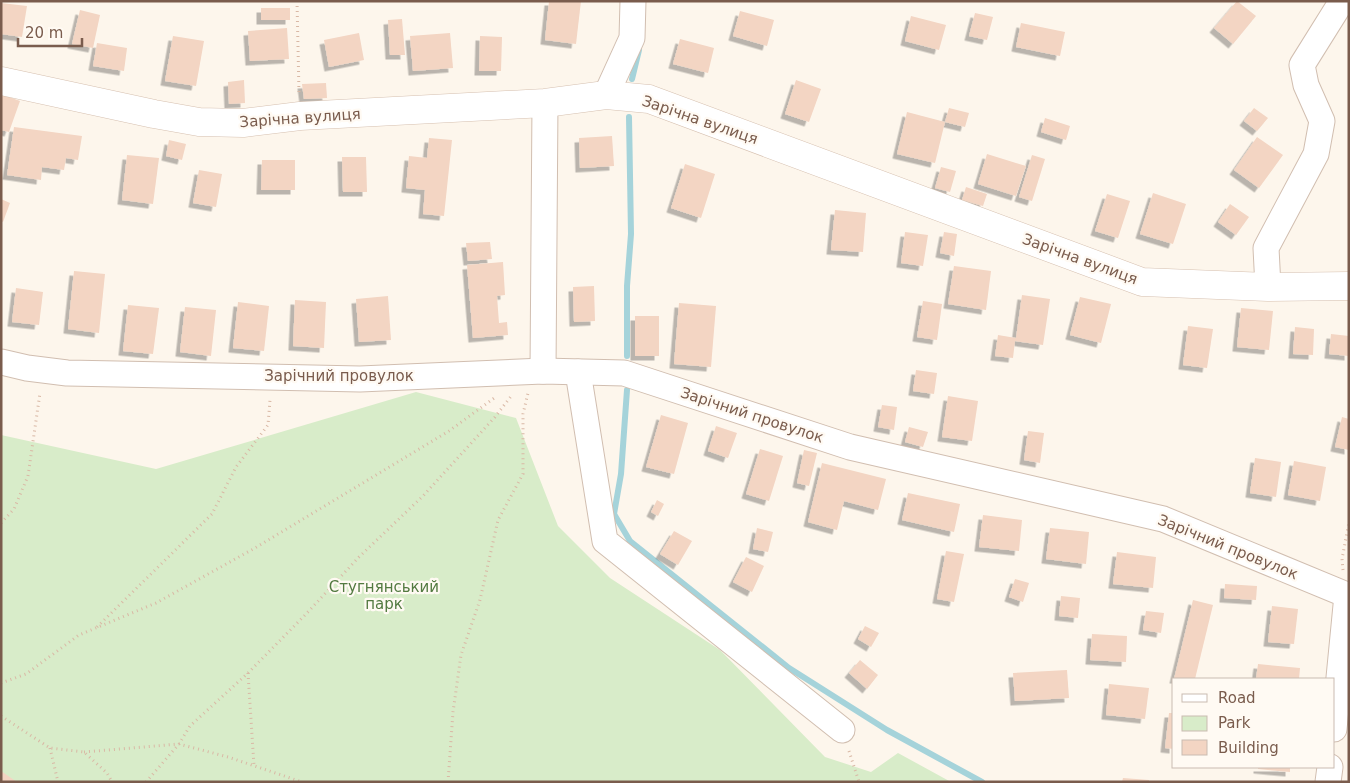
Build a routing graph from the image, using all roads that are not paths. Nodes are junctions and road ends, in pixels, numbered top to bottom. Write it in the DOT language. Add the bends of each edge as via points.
graph roads {
  1 [pos="634,1"];
  2 [pos="1342,1"];
  3 [pos="1,81"];
  4 [pos="606,95"];
  5 [pos="546,103"];
  6 [pos="1349,286"];
  7 [pos="1268,287"];
  8 [pos="1,362"];
  9 [pos="535,372"];
  10 [pos="578,372"];
  11 [pos="1335,719"];
  12 [pos="842,730"];
  13 [pos="1330,768"];
  14 [pos="1328,782"];
  1 -- 4 [label="street" via="632,38"];
  2 -- 7 [label="street" via="1302,65 1306,84 1322,121 1316,154 1266,248"];
  3 -- 5 [label="street, Зарічна вулиця" via="200,122 243,123 300,116"];
  4 -- 5 [label="street, Зарічна вулиця"];
  4 -- 7 [label="street, Зарічна вулиця" via="649,99 1142,282"];
  5 -- 9 [label="street"];
  6 -- 7 [label="street, Зарічна вулиця"];
  8 -- 9 [label="street, Зарічний провулок" via="67,373 360,379"];
  9 -- 10 [label="street, Зарічний провулок"];
  10 -- 11 [label="street, Зарічний провулок" via="624,373 850,447 1163,518 1347,595"];
  10 -- 12 [label="street" via="605,541"];
  13 -- 14 [label="street"];
}
